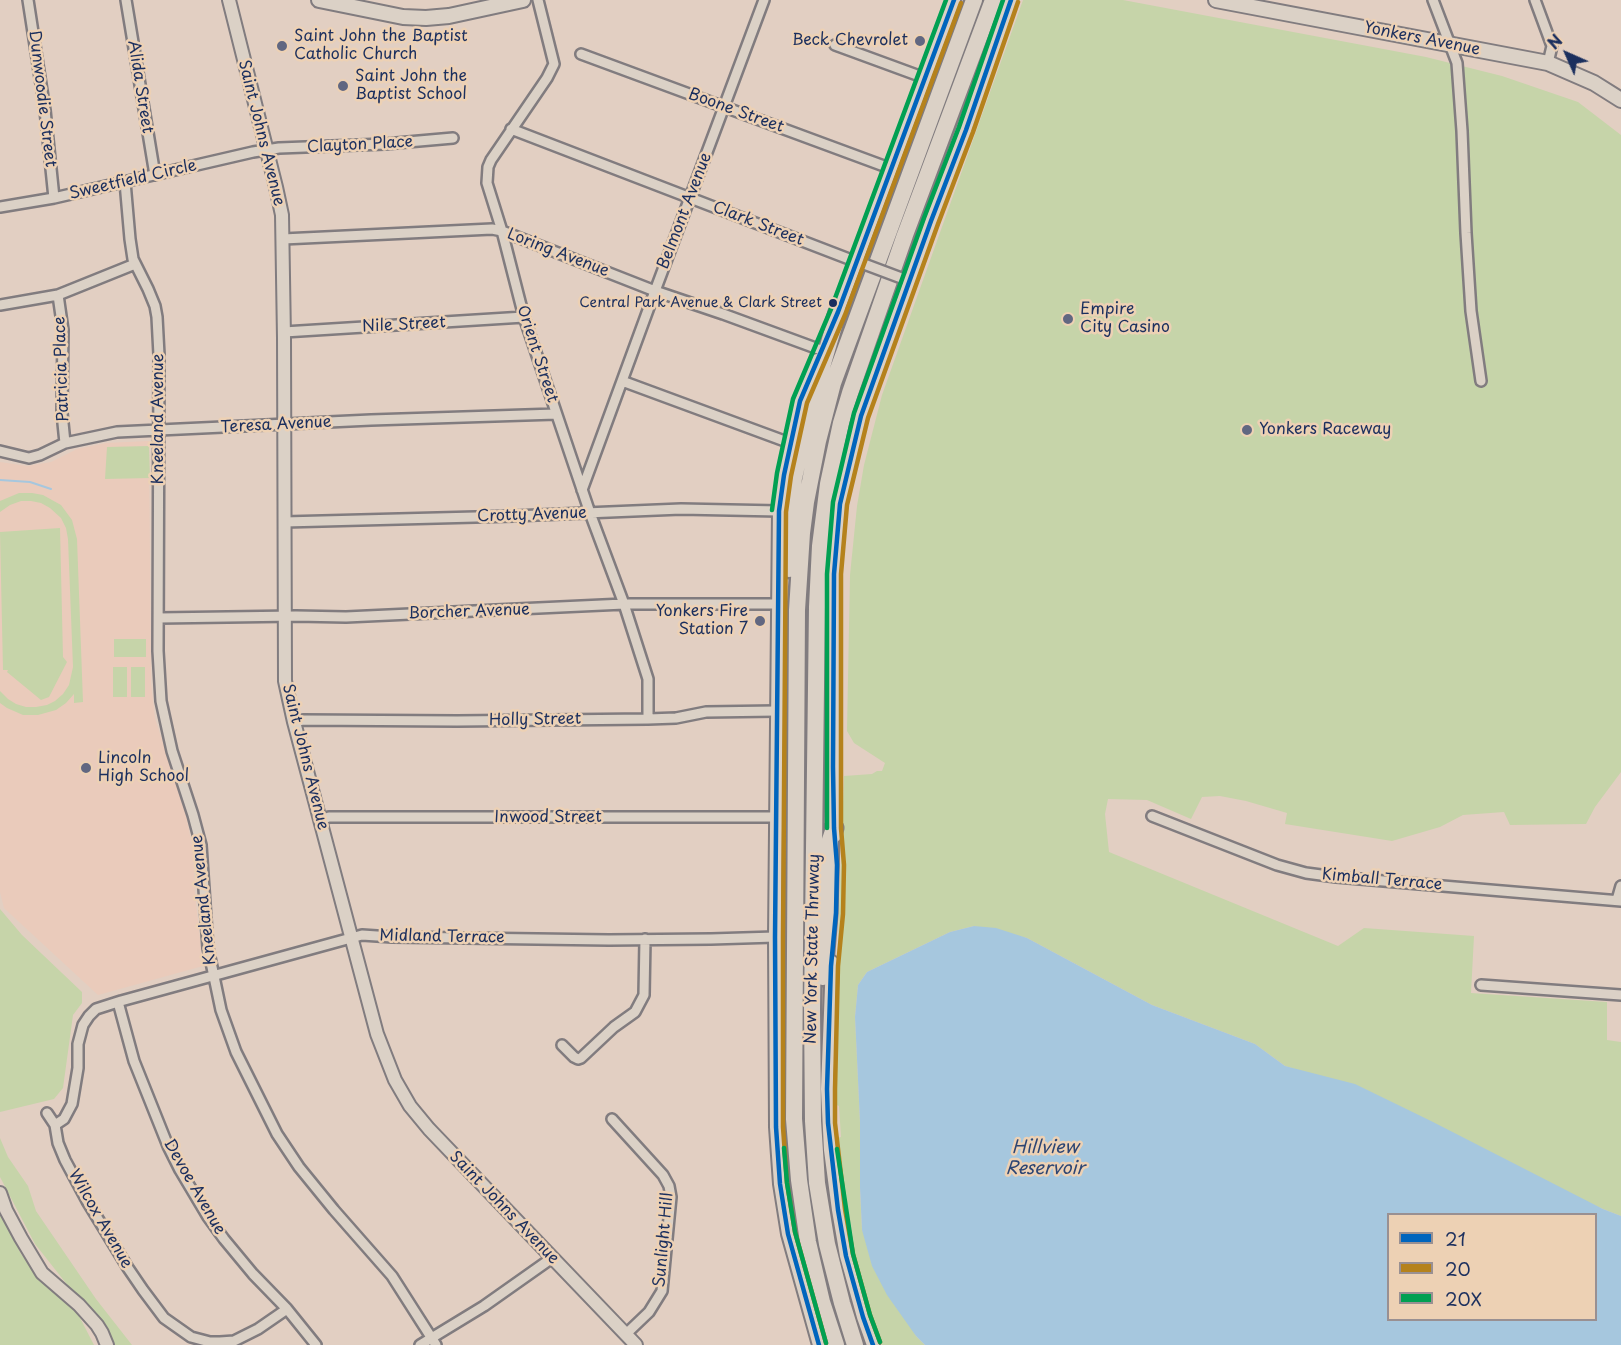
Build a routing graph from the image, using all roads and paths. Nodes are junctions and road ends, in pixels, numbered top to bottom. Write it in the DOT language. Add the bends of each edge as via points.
graph roads {
  1 [pos="28,0"];
  2 [pos="126,0"];
  3 [pos="229,0"];
  4 [pos="319,0"];
  5 [pos="523,0"];
  6 [pos="538,0"];
  7 [pos="764,0"];
  8 [pos="954,0"];
  9 [pos="974,0"];
  10 [pos="993,0"];
  11 [pos="1011,0"];
  12 [pos="1216,0"];
  13 [pos="1433,0"];
  14 [pos="1535,0"];
  15 [pos="1450,44"];
  16 [pos="835,45"];
  17 [pos="581,54"];
  18 [pos="1548,63"];
  19 [pos="925,78"];
  20 [pos="1621,100"];
  21 [pos="724,107"];
  22 [pos="512,129"];
  23 [pos="453,138"];
  24 [pos="266,150"];
  25 [pos="892,169"];
  26 [pos="155,175"];
  27 [pos="125,182"];
  28 [pos="54,198"];
  29 [pos="689,198"];
  30 [pos="0,207"];
  31 [pos="502,231"];
  32 [pos="283,239"];
  33 [pos="861,263"];
  34 [pos="135,264"];
  35 [pos="906,281"];
  36 [pos="655,291"];
  37 [pos="58,295"];
  38 [pos="0,305"];
  39 [pos="838,312"];
  40 [pos="524,317"];
  41 [pos="284,332"];
  42 [pos="821,350"];
  43 [pos="622,381"];
  44 [pos="1481,381"];
  45 [pos="556,414"];
  46 [pos="284,425"];
  47 [pos="159,430"];
  48 [pos="65,443"];
  49 [pos="790,443"];
  50 [pos="0,451"];
  51 [pos="582,490"];
  52 [pos="779,511"];
  53 [pos="590,513"];
  54 [pos="284,522"];
  55 [pos="624,604"];
  56 [pos="778,604"];
  57 [pos="797,610"];
  58 [pos="284,616"];
  59 [pos="159,618"];
  60 [pos="776,711"];
  61 [pos="648,719"];
  62 [pos="294,722"];
  63 [pos="1152,816"];
  64 [pos="776,817"];
  65 [pos="320,819"];
  66 [pos="834,828"];
  67 [pos="1621,886"];
  68 [pos="1619,900"];
  69 [pos="775,937"];
  70 [pos="352,939"];
  71 [pos="645,939"];
  72 [pos="213,976"];
  73 [pos="1481,985"];
  74 [pos="1621,995"];
  75 [pos="118,1002"];
  76 [pos="812,1009"];
  77 [pos="562,1045"];
  78 [pos="47,1113"];
  79 [pos="612,1119"];
  80 [pos="55,1125"];
  81 [pos="0,1193"];
  82 [pos="552,1258"];
  83 [pos="286,1309"];
  84 [pos="626,1334"];
  85 [pos="434,1341"];
  86 [pos="107,1345"];
  87 [pos="316,1345"];
  88 [pos="420,1345"];
  89 [pos="636,1345"];
  90 [pos="819,1345"];
  91 [pos="836,1345"];
  92 [pos="855,1345"];
  93 [pos="873,1345"];
  1 -- 28 [label="street, Dunwoodie Street"];
  2 -- 26 [label="street, Alida Street"];
  3 -- 24 [label="main road, Saint Johns Avenue"];
  4 -- 5 [label="main road" via="426,18"];
  6 -- 22 [label="street, Orient Street" via="554,64"];
  7 -- 21 [label="street, Belmont Avenue"];
  8 -- 19 [label="main road"];
  9 -- 57 [label="highway, New York State Thruway" via="833,383 806,502"];
  10 -- 76 [label="highway, New York State Thruway" via="867,342 841,423 828,484 817,607"];
  11 -- 35 [label="main road" via="966,130"];
  12 -- 15 [label="main road, Yonkers Avenue"];
  13 -- 15 [label="street"];
  14 -- 18 [label="street" via="1552,46"];
  15 -- 18 [label="main road, Yonkers Avenue"];
  15 -- 44 [label="street" via="1457,63 1470,300"];
  16 -- 19 [label="street"];
  17 -- 21 [label="street, Boone Street"];
  18 -- 20 [label="main road, Yonkers Avenue"];
  19 -- 25 [label="main road"];
  21 -- 25 [label="street, Boone Street"];
  21 -- 29 [label="street, Belmont Avenue"];
  22 -- 29 [label="street, Clark Street"];
  22 -- 31 [label="street, Orient Street" via="488,166 487,183"];
  23 -- 24 [label="street, Clayton Place"];
  24 -- 26 [label="street, Sweetfield Circle"];
  24 -- 32 [label="main road, Saint Johns Avenue" via="280,206"];
  25 -- 33 [label="main road"];
  26 -- 27 [label="street, Sweetfield Circle"];
  27 -- 28 [label="street, Sweetfield Circle"];
  27 -- 34 [label="street, Kneeland Avenue"];
  28 -- 30 [label="street, Sweetfield Circle"];
  29 -- 33 [label="street, Clark Street"];
  29 -- 36 [label="street, Belmont Avenue"];
  31 -- 32 [label="street, Loring Avenue"];
  31 -- 36 [label="street, Loring Avenue"];
  31 -- 40 [label="street, Orient Street"];
  32 -- 41 [label="main road, Saint Johns Avenue"];
  33 -- 35 [label="street, Clark Street, bridge"];
  33 -- 39 [label="main road"];
  34 -- 37 [label="street"];
  34 -- 47 [label="street, Kneeland Avenue" via="158,317"];
  35 -- 66 [label="main road" via="861,416 840,504 834,585"];
  36 -- 42 [label="street, Loring Avenue"];
  36 -- 43 [label="street, Belmont Avenue"];
  37 -- 38 [label="street"];
  37 -- 48 [label="street, Patricia Place" via="63,330"];
  39 -- 42 [label="main road"];
  39 -- 57 [label="highway" via="805,426 793,488 789,581"];
  40 -- 41 [label="street, Nile Street"];
  40 -- 45 [label="street, Orient Street"];
  41 -- 46 [label="main road, Saint Johns Avenue"];
  42 -- 49 [label="main road" via="800,401"];
  43 -- 49 [label="street"];
  43 -- 51 [label="street, Belmont Avenue"];
  45 -- 46 [label="street, Teresa Avenue"];
  45 -- 51 [label="street, Orient Street"];
  46 -- 47 [label="street, Teresa Avenue"];
  46 -- 54 [label="main road, Saint Johns Avenue"];
  47 -- 48 [label="street, Teresa Avenue" via="117,432"];
  47 -- 59 [label="street, Kneeland Avenue"];
  48 -- 50 [label="street, Teresa Avenue" via="29,458"];
  49 -- 52 [label="main road"];
  51 -- 53 [label="street, Orient Street"];
  52 -- 53 [label="street, Crotty Avenue" via="681,509"];
  52 -- 56 [label="main road"];
  53 -- 54 [label="street, Crotty Avenue"];
  53 -- 55 [label="street, Orient Street"];
  54 -- 58 [label="main road, Saint Johns Avenue"];
  55 -- 56 [label="street, Borcher Avenue"];
  55 -- 58 [label="street, Borcher Avenue" via="346,617"];
  55 -- 61 [label="street, Orient Street" via="648,679"];
  56 -- 60 [label="main road"];
  57 -- 91 [label="highway, New York State Thruway" via="795,1140 808,1242"];
  58 -- 59 [label="street, Borcher Avenue"];
  58 -- 62 [label="main road, Saint Johns Avenue" via="284,675"];
  59 -- 72 [label="street, Kneeland Avenue" via="160,701 201,845"];
  60 -- 61 [label="street, Holly Street" via="706,712"];
  60 -- 64 [label="main road"];
  61 -- 62 [label="street, Holly Street"];
  62 -- 65 [label="main road, Saint Johns Avenue"];
  63 -- 68 [label="street, Kimball Terrace" via="1306,873"];
  64 -- 65 [label="street, Inwood Street"];
  64 -- 69 [label="main road"];
  65 -- 70 [label="main road, Saint Johns Avenue"];
  66 -- 76 [label="highway" via="830,840 822,985"];
  66 -- 93 [label="main road" via="836,913 827,1089 830,1150 846,1256"];
  67 -- 68 [label="street"];
  69 -- 71 [label="street, Midland Terrace"];
  69 -- 90 [label="main road" via="780,1184 788,1234"];
  70 -- 71 [label="street, Midland Terrace" via="362,935"];
  70 -- 72 [label="street, Midland Terrace"];
  70 -- 82 [label="main road, Saint Johns Avenue" via="381,1047 411,1106 436,1138"];
  71 -- 77 [label="street" via="644,995 635,1012 581,1058 574,1057"];
  72 -- 75 [label="street, Midland Terrace"];
  72 -- 85 [label="street, Kneeland Avenue" via="236,1052 278,1134 299,1167 392,1276"];
  73 -- 74 [label="street"];
  75 -- 80 [label="street" via="96,1009 83,1025 72,1104 64,1119"];
  75 -- 83 [label="street, Devoe Avenue" via="134,1061 180,1170 224,1239"];
  76 -- 92 [label="highway, New York State Thruway" via="818,1183 827,1244"];
  78 -- 80 [label="street, Wilcox Avenue"];
  79 -- 84 [label="street, Sunlight Hill" via="663,1174 671,1197 662,1291 649,1312"];
  80 -- 83 [label="street, Wilcox Avenue" via="65,1160 87,1201 164,1318 191,1337 210,1342 234,1341"];
  81 -- 86 [label="main road" via="42,1273 79,1305"];
  82 -- 84 [label="main road, Saint Johns Avenue"];
  82 -- 85 [label="street"];
  83 -- 87 [label="street, Devoe Avenue"];
  84 -- 89 [label="main road, Saint Johns Avenue"];
  85 -- 88 [label="street"];
}
